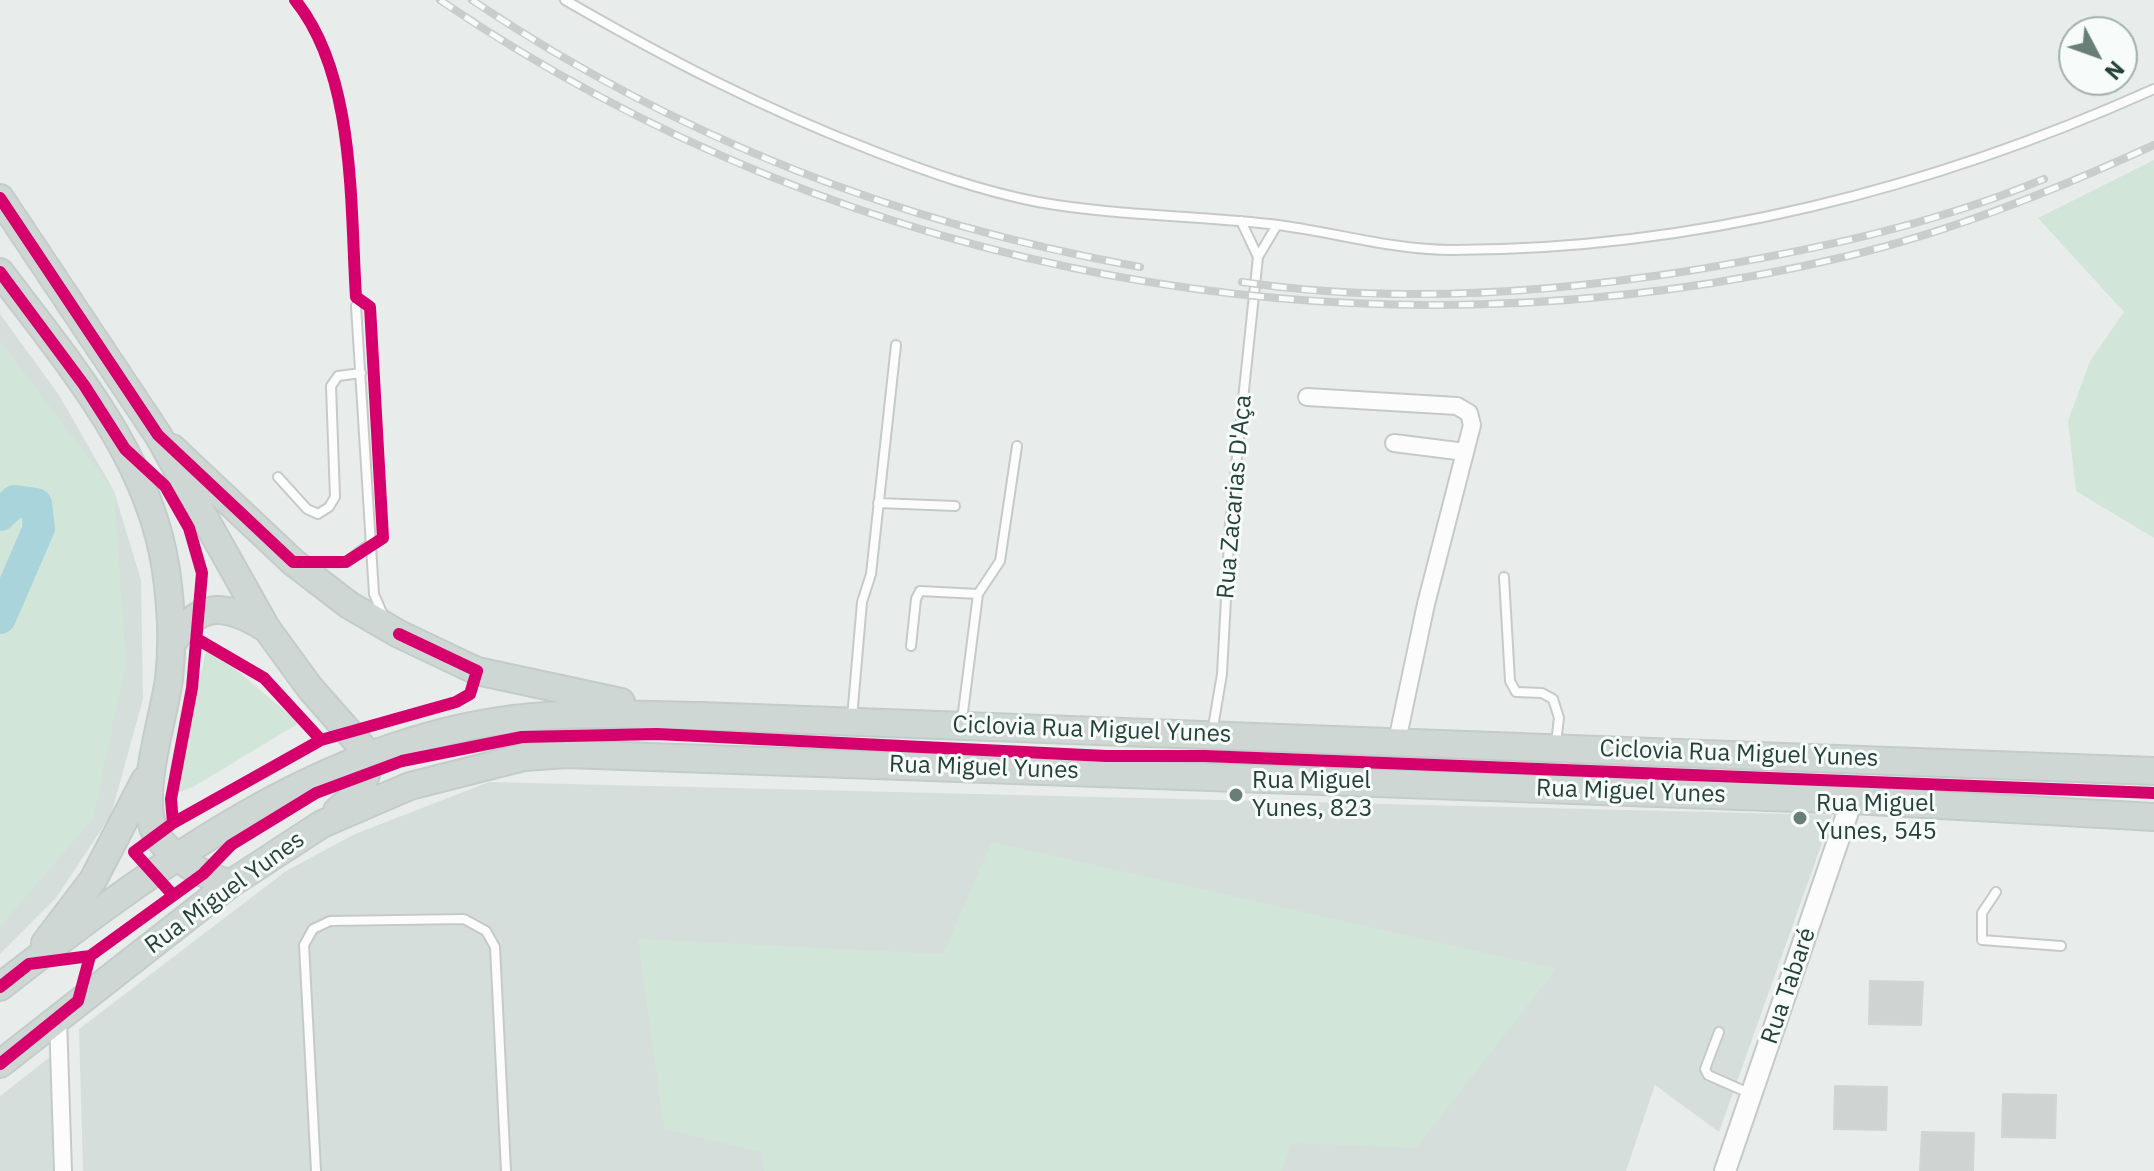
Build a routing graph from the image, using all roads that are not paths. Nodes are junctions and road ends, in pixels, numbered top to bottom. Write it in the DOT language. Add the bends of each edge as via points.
graph roads {
  1 [pos="565,0"];
  2 [pos="2154,89"];
  3 [pos="0,198"];
  4 [pos="1241,221"];
  5 [pos="1277,225"];
  6 [pos="1258,257"];
  7 [pos="0,272"];
  8 [pos="356,306"];
  9 [pos="896,345"];
  10 [pos="361,373"];
  11 [pos="1307,397"];
  12 [pos="158,435"];
  13 [pos="1394,443"];
  14 [pos="1017,446"];
  15 [pos="1465,452"];
  16 [pos="278,477"];
  17 [pos="878,503"];
  18 [pos="955,506"];
  19 [pos="370,544"];
  20 [pos="293,562"];
  21 [pos="1504,577"];
  22 [pos="978,594"];
  23 [pos="267,629"];
  24 [pos="399,634"];
  25 [pos="171,645"];
  26 [pos="911,646"];
  27 [pos="701,716"];
  28 [pos="852,723"];
  29 [pos="961,727"];
  30 [pos="1211,737"];
  31 [pos="1362,740"];
  32 [pos="1397,741"];
  33 [pos="1555,748"];
  34 [pos="369,755"];
  35 [pos="155,758"];
  36 [pos="2154,771"];
  37 [pos="1151,774"];
  38 [pos="1285,780"];
  39 [pos="1852,800"];
  40 [pos="2154,817"];
  41 [pos="322,824"];
  42 [pos="179,858"];
  43 [pos="230,884"];
  44 [pos="1996,892"];
  45 [pos="2061,946"];
  46 [pos="29,964"];
  47 [pos="0,987"];
  48 [pos="58,1019"];
  49 [pos="1719,1032"];
  50 [pos="0,1064"];
  51 [pos="1751,1095"];
  52 [pos="63,1171"];
  53 [pos="316,1171"];
  54 [pos="506,1171"];
  55 [pos="1725,1171"];
  1 -- 4 [label="lane" via="680,67 795,121 927,172 1033,201 1120,215"];
  2 -- 5 [label="lane" via="2035,139 1902,184 1663,235 1450,250"];
  3 -- 12 [label="main road"];
  4 -- 5 [label="lane"];
  4 -- 6 [label="lane"];
  5 -- 6 [label="lane"];
  6 -- 30 [label="lane, Rua Zacarias D'Aça" via="1230,523 1222,674"];
  7 -- 25 [label="main road" via="125,449 150,505 166,570"];
  8 -- 10 [label="lane"];
  9 -- 17 [label="lane"];
  10 -- 16 [label="lane" via="338,376 331,386 335,497 329,507 318,514 307,509"];
  10 -- 19 [label="lane"];
  11 -- 15 [label="street" via="1457,406 1469,413 1472,425"];
  12 -- 20 [label="main road"];
  12 -- 23 [label="main road"];
  13 -- 15 [label="street"];
  14 -- 22 [label="lane" via="1000,561"];
  15 -- 32 [label="street"];
  17 -- 18 [label="lane"];
  17 -- 28 [label="lane" via="871,574 862,602"];
  19 -- 20 [label="lane" via="346,562"];
  19 -- 24 [label="lane" via="377,604"];
  20 -- 24 [label="main road" via="349,605"];
  21 -- 33 [label="lane" via="1510,681 1516,692 1553,699 1559,718"];
  22 -- 26 [label="lane" via="920,591"];
  22 -- 29 [label="lane"];
  23 -- 25 [label="main road" via="241,613 209,611 191,618"];
  23 -- 34 [label="main road"];
  24 -- 27 [label="main road" via="494,676"];
  25 -- 35 [label="main road"];
  27 -- 28 [label="main road, Rua Miguel Yunes"];
  27 -- 34 [label="main road, Rua Miguel Yunes" via="567,714 511,719"];
  28 -- 29 [label="main road, Rua Miguel Yunes"];
  29 -- 30 [label="main road, Rua Miguel Yunes"];
  30 -- 31 [label="main road, Rua Miguel Yunes"];
  30 -- 37 [label="main road" via="1210,748 1195,763"];
  31 -- 32 [label="main road, Rua Miguel Yunes"];
  31 -- 38 [label="main road" via="1349,751 1299,760"];
  32 -- 33 [label="main road, Rua Miguel Yunes"];
  33 -- 36 [label="main road, Rua Miguel Yunes"];
  34 -- 41 [label="main road" via="363,785"];
  34 -- 42 [label="main road, Rua Miguel Yunes" via="263,803"];
  35 -- 42 [label="main road" via="149,804 156,833"];
  35 -- 46 [label="main road" via="93,880"];
  37 -- 38 [label="main road, Rua Miguel Yunes"];
  37 -- 41 [label="main road, Rua Miguel Yunes" via="567,754 524,757 410,786"];
  38 -- 39 [label="main road, Rua Miguel Yunes"];
  39 -- 40 [label="main road, Rua Miguel Yunes"];
  39 -- 51 [label="street, Rua Tabaré"];
  41 -- 43 [label="main road, Rua Miguel Yunes"];
  42 -- 43 [label="main road"];
  42 -- 46 [label="main road, Rua Miguel Yunes"];
  43 -- 48 [label="main road, Rua Miguel Yunes"];
  44 -- 45 [label="lane" via="1982,913 1982,940"];
  46 -- 47 [label="main road, Rua Miguel Yunes"];
  48 -- 50 [label="main road, Rua Miguel Yunes"];
  48 -- 52 [label="street"];
  49 -- 51 [label="lane" via="1705,1069"];
  51 -- 55 [label="street, Rua Tabaré"];
  53 -- 54 [label="lane" via="304,945 313,929 330,921 464,919 486,931 495,947"];
}
